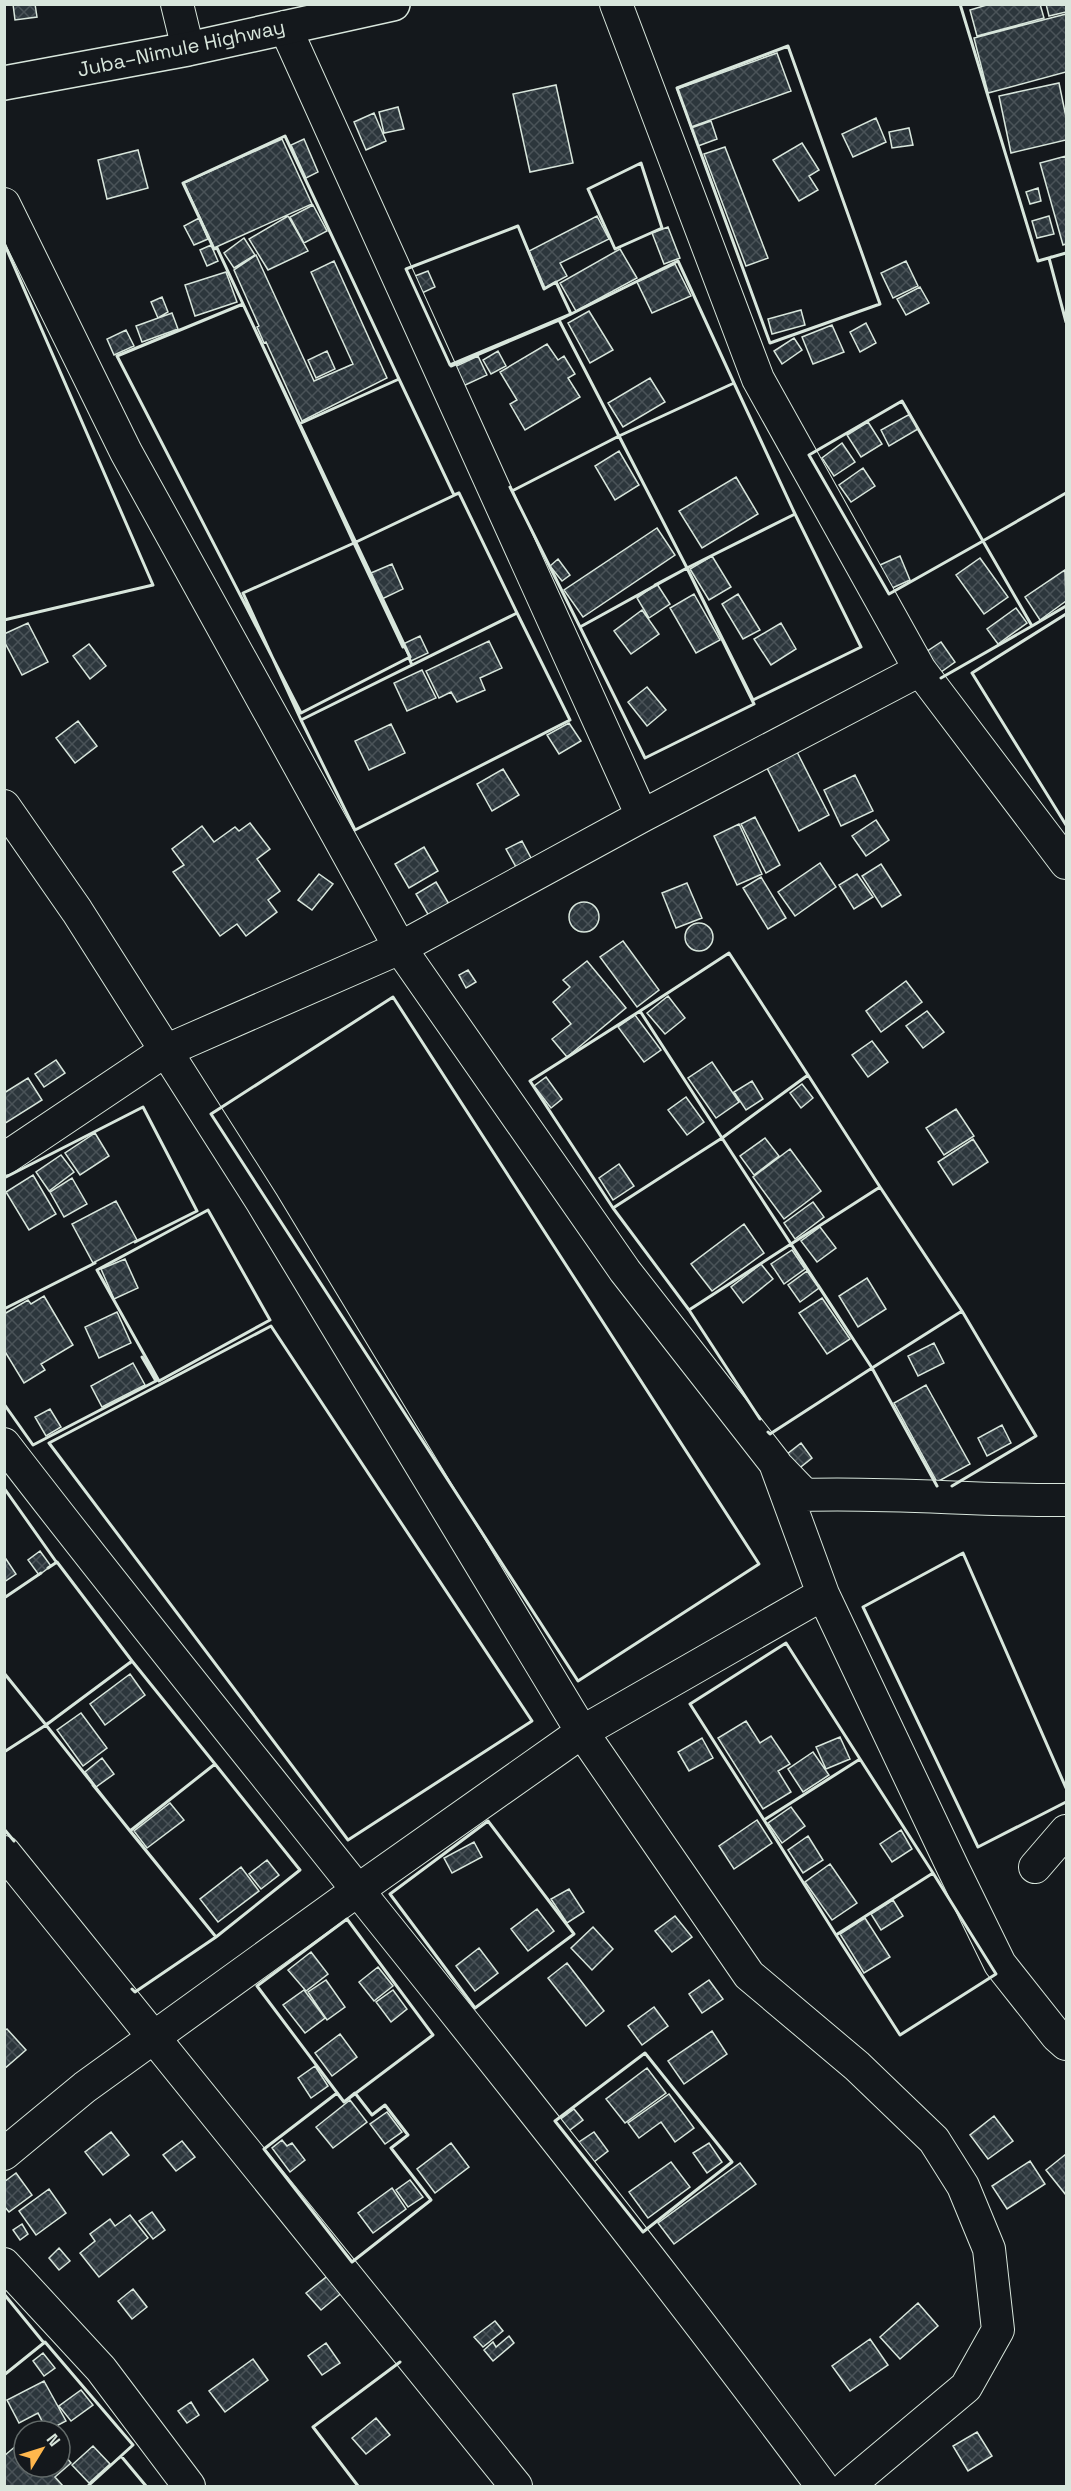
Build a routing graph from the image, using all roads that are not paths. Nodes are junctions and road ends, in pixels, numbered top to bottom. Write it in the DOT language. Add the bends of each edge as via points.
graph roads {
  1 [pos="177,4"];
  2 [pos="393,4"];
  3 [pos="616,4"];
  4 [pos="285,27"];
  5 [pos="188,49"];
  6 [pos="4,83"];
  7 [pos="4,204"];
  8 [pos="920,670"];
  9 [pos="4,806"];
  10 [pos="642,816"];
  11 [pos="1066,863"];
  12 [pos="399,948"];
  13 [pos="165,1051"];
  14 [pos="4,1159"];
  15 [pos="4,1444"];
  16 [pos="774,1463"];
  17 [pos="1066,1500"];
  18 [pos="823,1594"];
  19 [pos="582,1732"];
  20 [pos="1066,1831"];
  21 [pos="4,1852"];
  22 [pos="1035,1867"];
  23 [pos="358,1890"];
  24 [pos="155,2038"];
  25 [pos="1066,2044"];
  26 [pos="4,2154"];
  27 [pos="4,2264"];
  28 [pos="824,2485"];
  29 [pos="189,2487"];
  30 [pos="516,2487"];
  1 -- 5 [label="street"];
  2 -- 4 [label="main road, Juba–Nimule Highway"];
  3 -- 8 [label="street" via="758,379"];
  4 -- 5 [label="main road, Juba–Nimule Highway"];
  4 -- 10 [label="street"];
  5 -- 6 [label="main road, Juba–Nimule Highway"];
  7 -- 12 [label="street" via="126,452"];
  8 -- 10 [label="street"];
  8 -- 11 [label="street"];
  9 -- 13 [label="street" via="77,911"];
  10 -- 12 [label="street"];
  12 -- 13 [label="street"];
  12 -- 16 [label="street" via="626,1271"];
  13 -- 14 [label="street"];
  13 -- 19 [label="street" via="262,1202"];
  15 -- 23 [label="street"];
  16 -- 17 [label="street" via="805,1495 861,1493 996,1501"];
  16 -- 18 [label="street"];
  18 -- 19 [label="street"];
  18 -- 25 [label="street" via="1000,1964"];
  19 -- 23 [label="street"];
  19 -- 28 [label="street" via="749,1974 857,2066 934,2140 963,2186 989,2248 998,2330 966,2387"];
  20 -- 22 [label="street"];
  21 -- 24 [label="street"];
  23 -- 24 [label="street"];
  23 -- 28 [label="street" via="703,2325"];
  24 -- 26 [label="street" via="85,2087"];
  24 -- 30 [label="street"];
  27 -- 29 [label="street" via="101,2369"];
}
